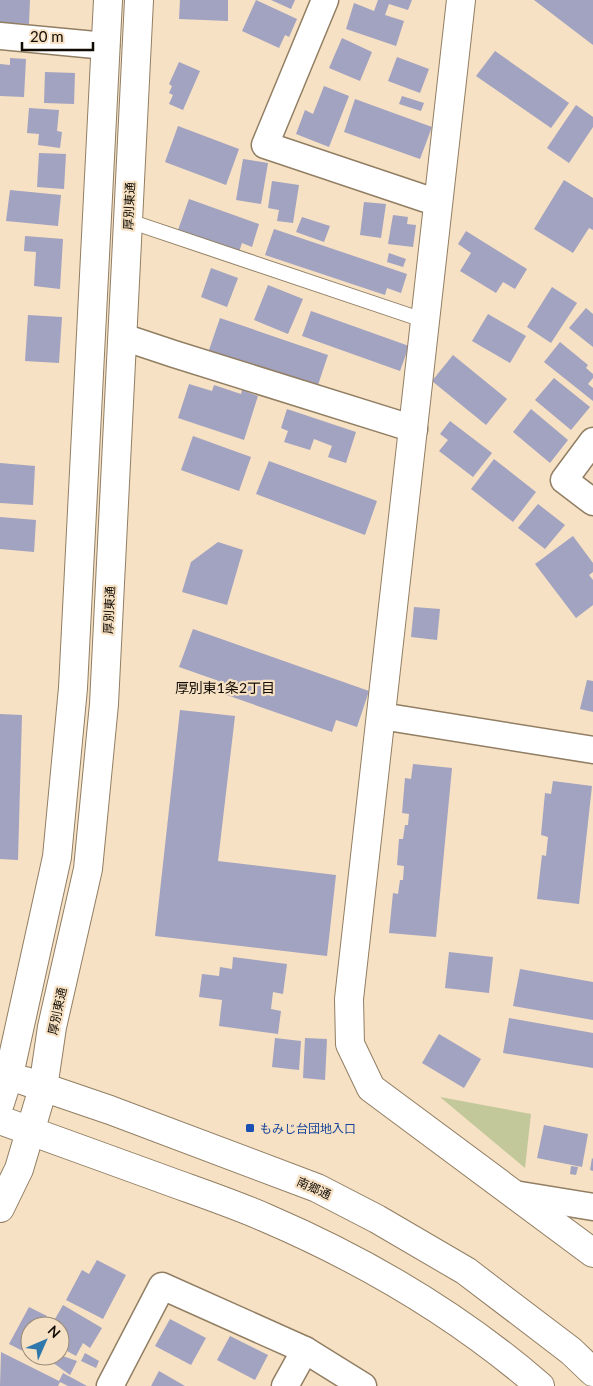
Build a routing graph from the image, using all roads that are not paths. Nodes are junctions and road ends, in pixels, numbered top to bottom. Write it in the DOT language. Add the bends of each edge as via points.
graph roads {
  1 [pos="108,0"];
  2 [pos="139,0"];
  3 [pos="325,0"];
  4 [pos="461,0"];
  5 [pos="0,36"];
  6 [pos="106,46"];
  7 [pos="438,203"];
  8 [pos="128,221"];
  9 [pos="426,321"];
  10 [pos="123,336"];
  11 [pos="414,429"];
  12 [pos="593,441"];
  13 [pos="593,502"];
  14 [pos="381,716"];
  15 [pos="593,750"];
  16 [pos="4,1074"];
  17 [pos="43,1088"];
  18 [pos="0,1103"];
  19 [pos="0,1120"];
  20 [pos="31,1131"];
  21 [pos="514,1194"];
  22 [pos="593,1207"];
  23 [pos="0,1208"];
  24 [pos="593,1253"];
  25 [pos="305,1350"];
  26 [pos="593,1372"];
  27 [pos="110,1386"];
  28 [pos="285,1386"];
  29 [pos="363,1386"];
  30 [pos="540,1386"];
  1 -- 6 [label="street"];
  2 -- 8 [label="street, 厚別東通"];
  3 -- 7 [label="street" via="265,145"];
  4 -- 7 [label="street"];
  5 -- 6 [label="street"];
  6 -- 16 [label="street" via="73,688 56,857"];
  7 -- 9 [label="street"];
  8 -- 9 [label="lane"];
  8 -- 10 [label="street, 厚別東通"];
  9 -- 11 [label="street"];
  10 -- 11 [label="street"];
  10 -- 17 [label="street, 厚別東通" via="104,704 88,869 52,1027"];
  11 -- 14 [label="street"];
  12 -- 13 [label="street" via="564,480"];
  14 -- 15 [label="street"];
  14 -- 21 [label="street" via="349,999 350,1044 370,1088"];
  16 -- 17 [label="street, 南郷通"];
  16 -- 18 [label="street"];
  17 -- 20 [label="street, 厚別東通"];
  17 -- 26 [label="street, 南郷通" via="317,1188 466,1270"];
  19 -- 20 [label="street"];
  20 -- 23 [label="street, 厚別東通" via="19,1169"];
  20 -- 30 [label="street" via="265,1217 315,1240 448,1316"];
  21 -- 22 [label="street"];
  21 -- 24 [label="street"];
  25 -- 27 [label="street" via="162,1286"];
  25 -- 28 [label="street"];
  25 -- 29 [label="street"];
}
